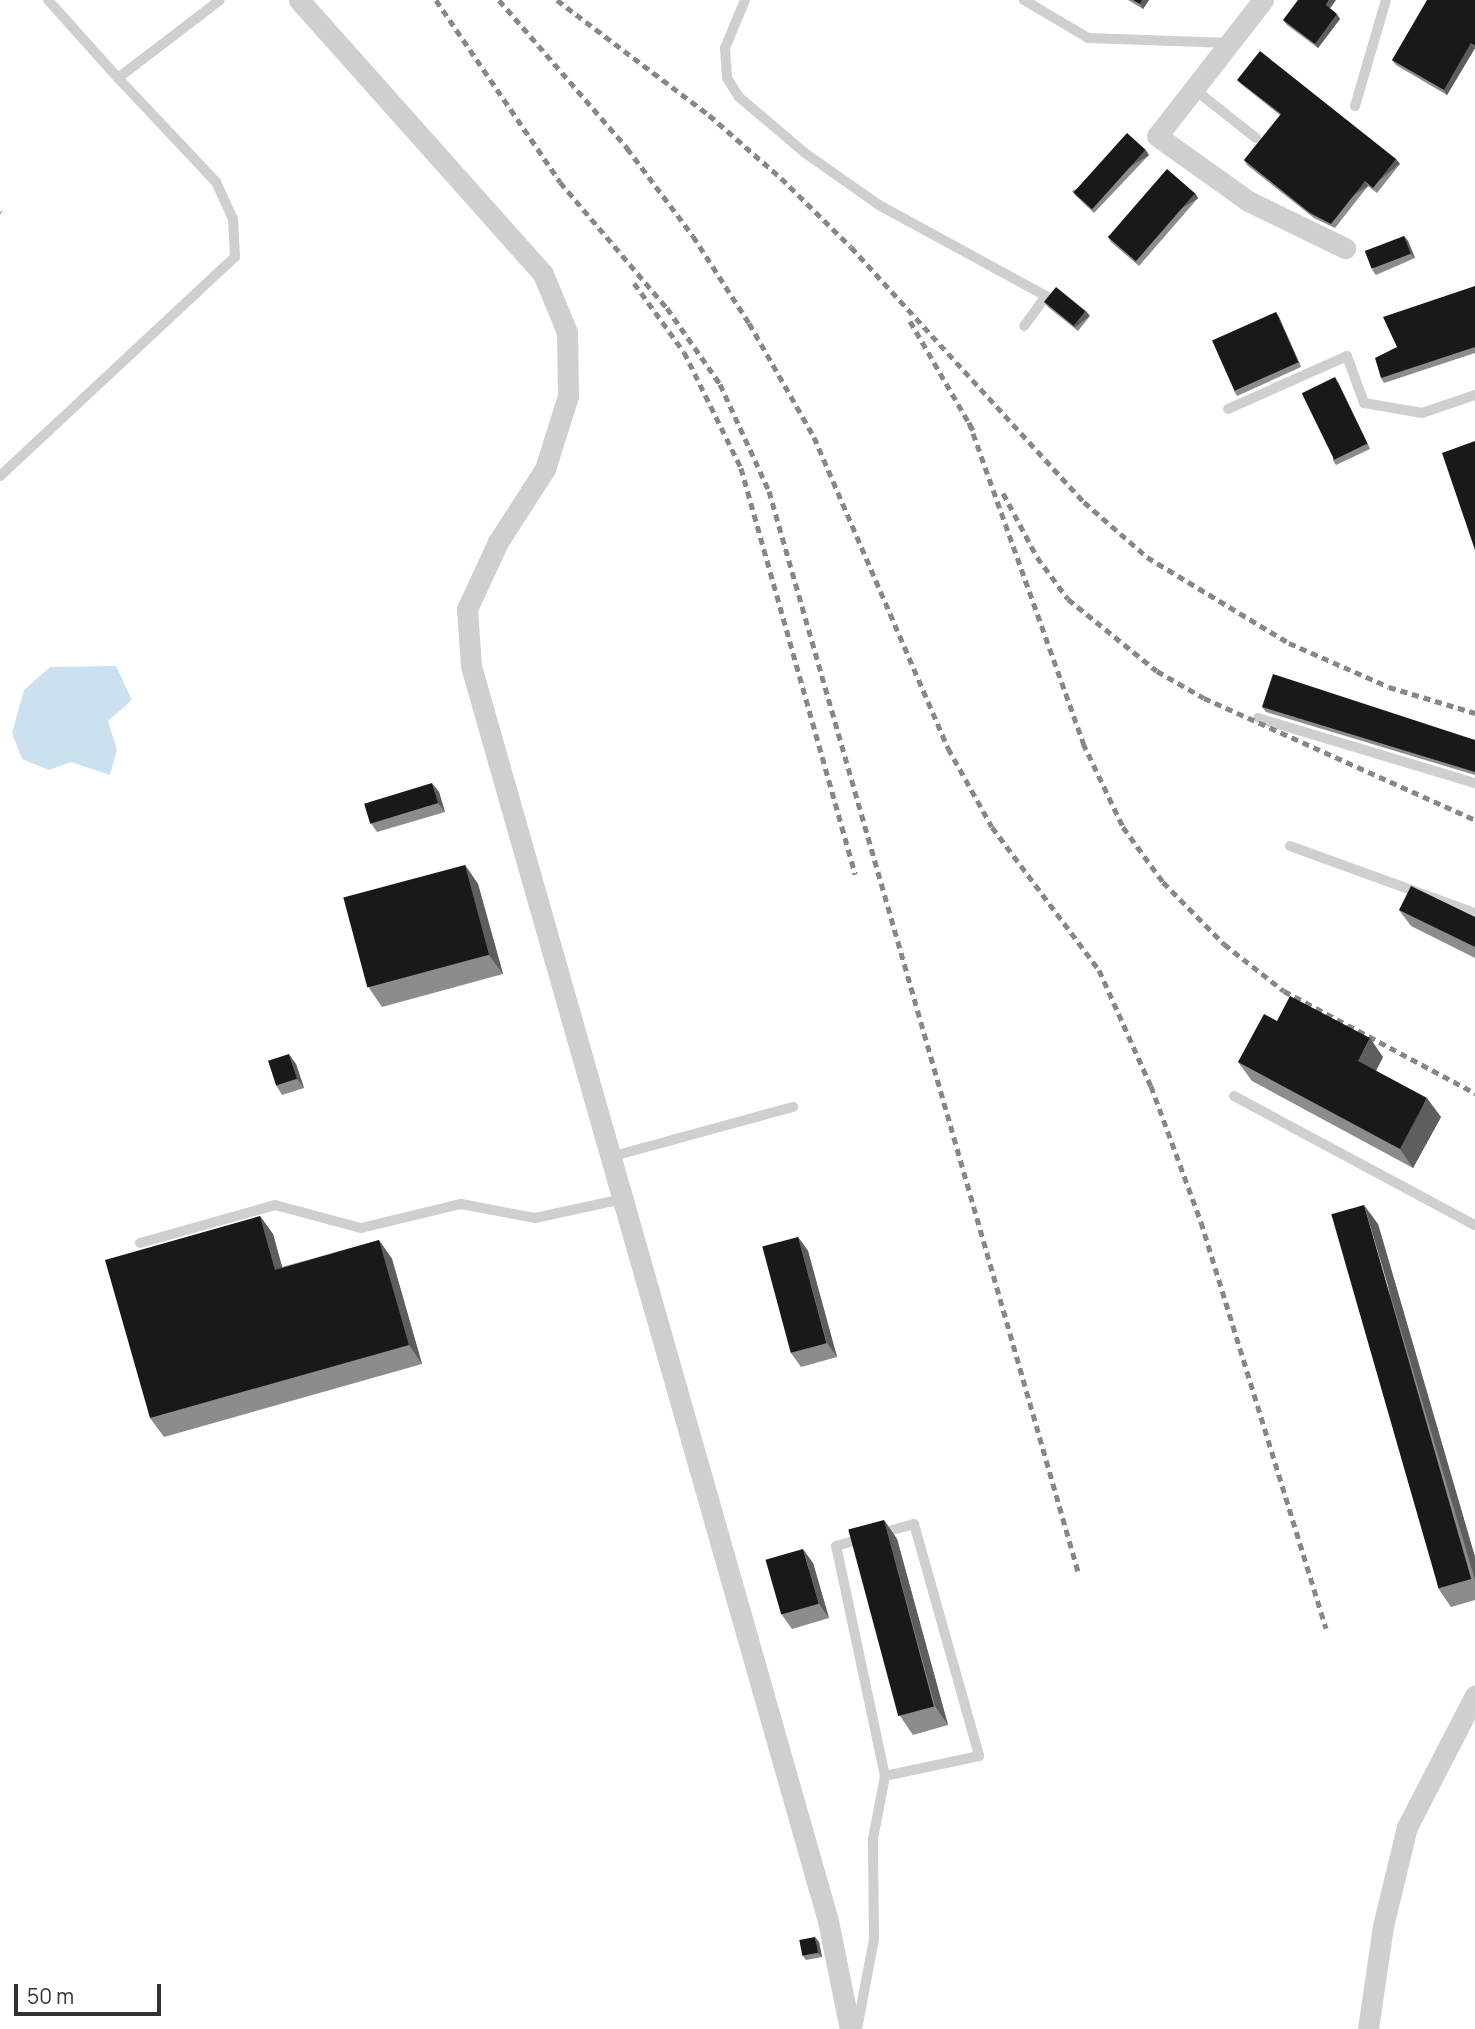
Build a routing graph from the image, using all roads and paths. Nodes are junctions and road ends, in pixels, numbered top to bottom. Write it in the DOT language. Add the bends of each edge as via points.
graph roads {
  1 [pos="48,0"];
  2 [pos="220,0"];
  3 [pos="299,0"];
  4 [pos="745,0"];
  5 [pos="1024,0"];
  6 [pos="1263,0"];
  7 [pos="1386,0"];
  8 [pos="1230,43"];
  9 [pos="118,78"];
  10 [pos="1194,89"];
  11 [pos="1355,106"];
  12 [pos="1256,138"];
  13 [pos="1345,248"];
  14 [pos="1024,326"];
  15 [pos="1475,395"];
  16 [pos="1228,409"];
  17 [pos="0,476"];
  18 [pos="1258,718"];
  19 [pos="1475,783"];
  20 [pos="1290,846"];
  21 [pos="1475,913"];
  22 [pos="1234,1096"];
  23 [pos="793,1107"];
  24 [pos="610,1157"];
  25 [pos="622,1199"];
  26 [pos="1475,1225"];
  27 [pos="140,1243"];
  28 [pos="1474,1700"];
  29 [pos="885,1776"];
  30 [pos="850,2029"];
  31 [pos="857,2029"];
  32 [pos="1368,2029"];
  1 -- 9 [label="lane"];
  2 -- 9 [label="lane"];
  3 -- 24 [label="street" via="543,274 567,332 568,396 545,469 498,542 467,609 471,666"];
  4 -- 14 [label="lane" via="725,47 727,78 739,97 805,153 879,205 1046,296"];
  5 -- 8 [label="lane" via="1088,37"];
  6 -- 8 [label="street"];
  7 -- 11 [label="lane"];
  8 -- 10 [label="street"];
  9 -- 17 [label="lane" via="216,183 233,219 234,257"];
  10 -- 12 [label="lane"];
  10 -- 13 [label="street" via="1157,136 1248,201"];
  15 -- 16 [label="lane" via="1422,413 1364,403 1347,356"];
  18 -- 19 [label="lane"];
  20 -- 21 [label="lane"];
  22 -- 26 [label="lane"];
  23 -- 24 [label="lane"];
  24 -- 25 [label="street"];
  25 -- 27 [label="lane" via="535,1218 461,1204 361,1228 275,1205"];
  25 -- 30 [label="street" via="828,1921"];
  28 -- 32 [label="street" via="1407,1827 1383,1926"];
  29 -- 29 [label="lane" via="836,1546 914,1524 979,1756"];
  29 -- 31 [label="lane" via="873,1839 874,1939"];
}
